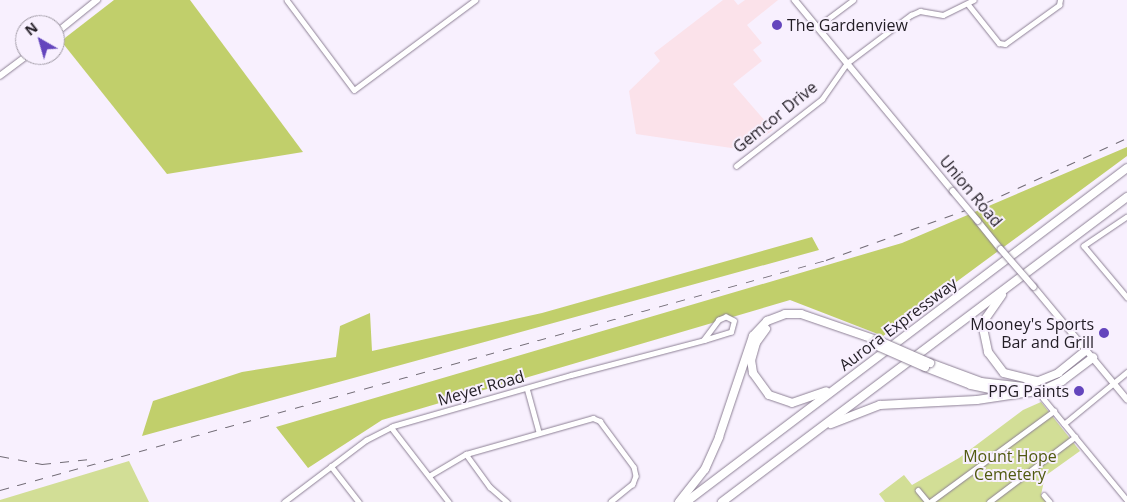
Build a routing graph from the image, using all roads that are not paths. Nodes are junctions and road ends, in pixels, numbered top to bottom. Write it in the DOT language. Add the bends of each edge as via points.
graph roads {
  1 [pos="97,0"];
  2 [pos="287,0"];
  3 [pos="475,0"];
  4 [pos="795,0"];
  5 [pos="853,0"];
  6 [pos="974,0"];
  7 [pos="1060,0"];
  8 [pos="968,4"];
  9 [pos="65,26"];
  10 [pos="817,27"];
  11 [pos="847,63"];
  12 [pos="15,65"];
  13 [pos="0,76"];
  14 [pos="736,166"];
  15 [pos="1127,168"];
  16 [pos="1127,197"];
  17 [pos="1127,217"];
  18 [pos="1008,287"];
  19 [pos="1127,297"];
  20 [pos="704,340"];
  21 [pos="875,342"];
  22 [pos="1086,350"];
  23 [pos="1093,358"];
  24 [pos="927,365"];
  25 [pos="1127,372"];
  26 [pos="1041,381"];
  27 [pos="1114,383"];
  28 [pos="837,386"];
  29 [pos="527,388"];
  30 [pos="1020,395"];
  31 [pos="1044,398"];
  32 [pos="1127,398"];
  33 [pos="1054,411"];
  34 [pos="1064,424"];
  35 [pos="391,427"];
  36 [pos="539,432"];
  37 [pos="813,433"];
  38 [pos="1075,437"];
  39 [pos="466,454"];
  40 [pos="331,466"];
  41 [pos="429,476"];
  42 [pos="918,490"];
  43 [pos="1044,495"];
  44 [pos="1127,500"];
  45 [pos="284,502"];
  46 [pos="358,502"];
  47 [pos="448,502"];
  48 [pos="507,502"];
  49 [pos="611,502"];
  50 [pos="679,502"];
  51 [pos="686,502"];
  52 [pos="722,502"];
  53 [pos="929,502"];
  54 [pos="988,502"];
  55 [pos="1050,502"];
  1 -- 9 [label="main road"];
  2 -- 3 [label="street" via="354,90"];
  4 -- 10 [label="main road, Union Road"];
  5 -- 10 [label="street"];
  6 -- 8 [label="street, Gemcor Drive"];
  7 -- 8 [label="street" via="1059,5 1005,44 1000,43"];
  8 -- 11 [label="street, Gemcor Drive" via="943,15 920,11 911,15"];
  10 -- 11 [label="main road, Union Road"];
  11 -- 14 [label="street, Gemcor Drive" via="822,99"];
  11 -- 22 [label="main road, Union Road, bridge"];
  12 -- 13 [label="main road"];
  15 -- 28 [label="highway, Aurora Expressway"];
  16 -- 18 [label="highway"];
  17 -- 19 [label="street" via="1084,246"];
  18 -- 26 [label="highway" via="986,318 983,328 988,352 1004,374"];
  18 -- 37 [label="highway"];
  20 -- 20 [label="street, Meyer Road" via="719,320 726,317 734,321 731,332"];
  20 -- 29 [label="street, Meyer Road"];
  21 -- 24 [label="highway, bridge"];
  21 -- 28 [label="highway" via="800,318 780,320 762,331 751,360 753,373 769,395 782,401 802,402"];
  21 -- 50 [label="highway" via="801,314 785,314 767,321 753,336 705,469"];
  22 -- 23 [label="main road, Union Road"];
  22 -- 26 [label="highway" via="1058,373"];
  23 -- 27 [label="main road, Union Road"];
  23 -- 30 [label="highway" via="1062,382"];
  24 -- 26 [label="highway" via="1006,387 1024,387"];
  24 -- 30 [label="highway" via="971,385"];
  25 -- 27 [label="street"];
  27 -- 32 [label="main road, Union Road"];
  27 -- 34 [label="street"];
  28 -- 51 [label="highway, Aurora Expressway"];
  29 -- 35 [label="street, Meyer Road"];
  29 -- 36 [label="street"];
  30 -- 37 [label="highway" via="880,406 858,411"];
  31 -- 33 [label="street"];
  33 -- 34 [label="street"];
  33 -- 53 [label="street"];
  34 -- 38 [label="street"];
  35 -- 40 [label="street, Meyer Road" via="366,440"];
  35 -- 41 [label="street"];
  36 -- 39 [label="street"];
  36 -- 49 [label="street" via="593,418 600,421 634,467 636,476 633,484"];
  37 -- 52 [label="highway"];
  38 -- 44 [label="street"];
  38 -- 54 [label="street"];
  39 -- 41 [label="street"];
  39 -- 48 [label="street" via="490,487"];
  40 -- 45 [label="street, Meyer Road"];
  40 -- 46 [label="street"];
  41 -- 47 [label="street"];
  42 -- 53 [label="street"];
  43 -- 55 [label="street"];
}
